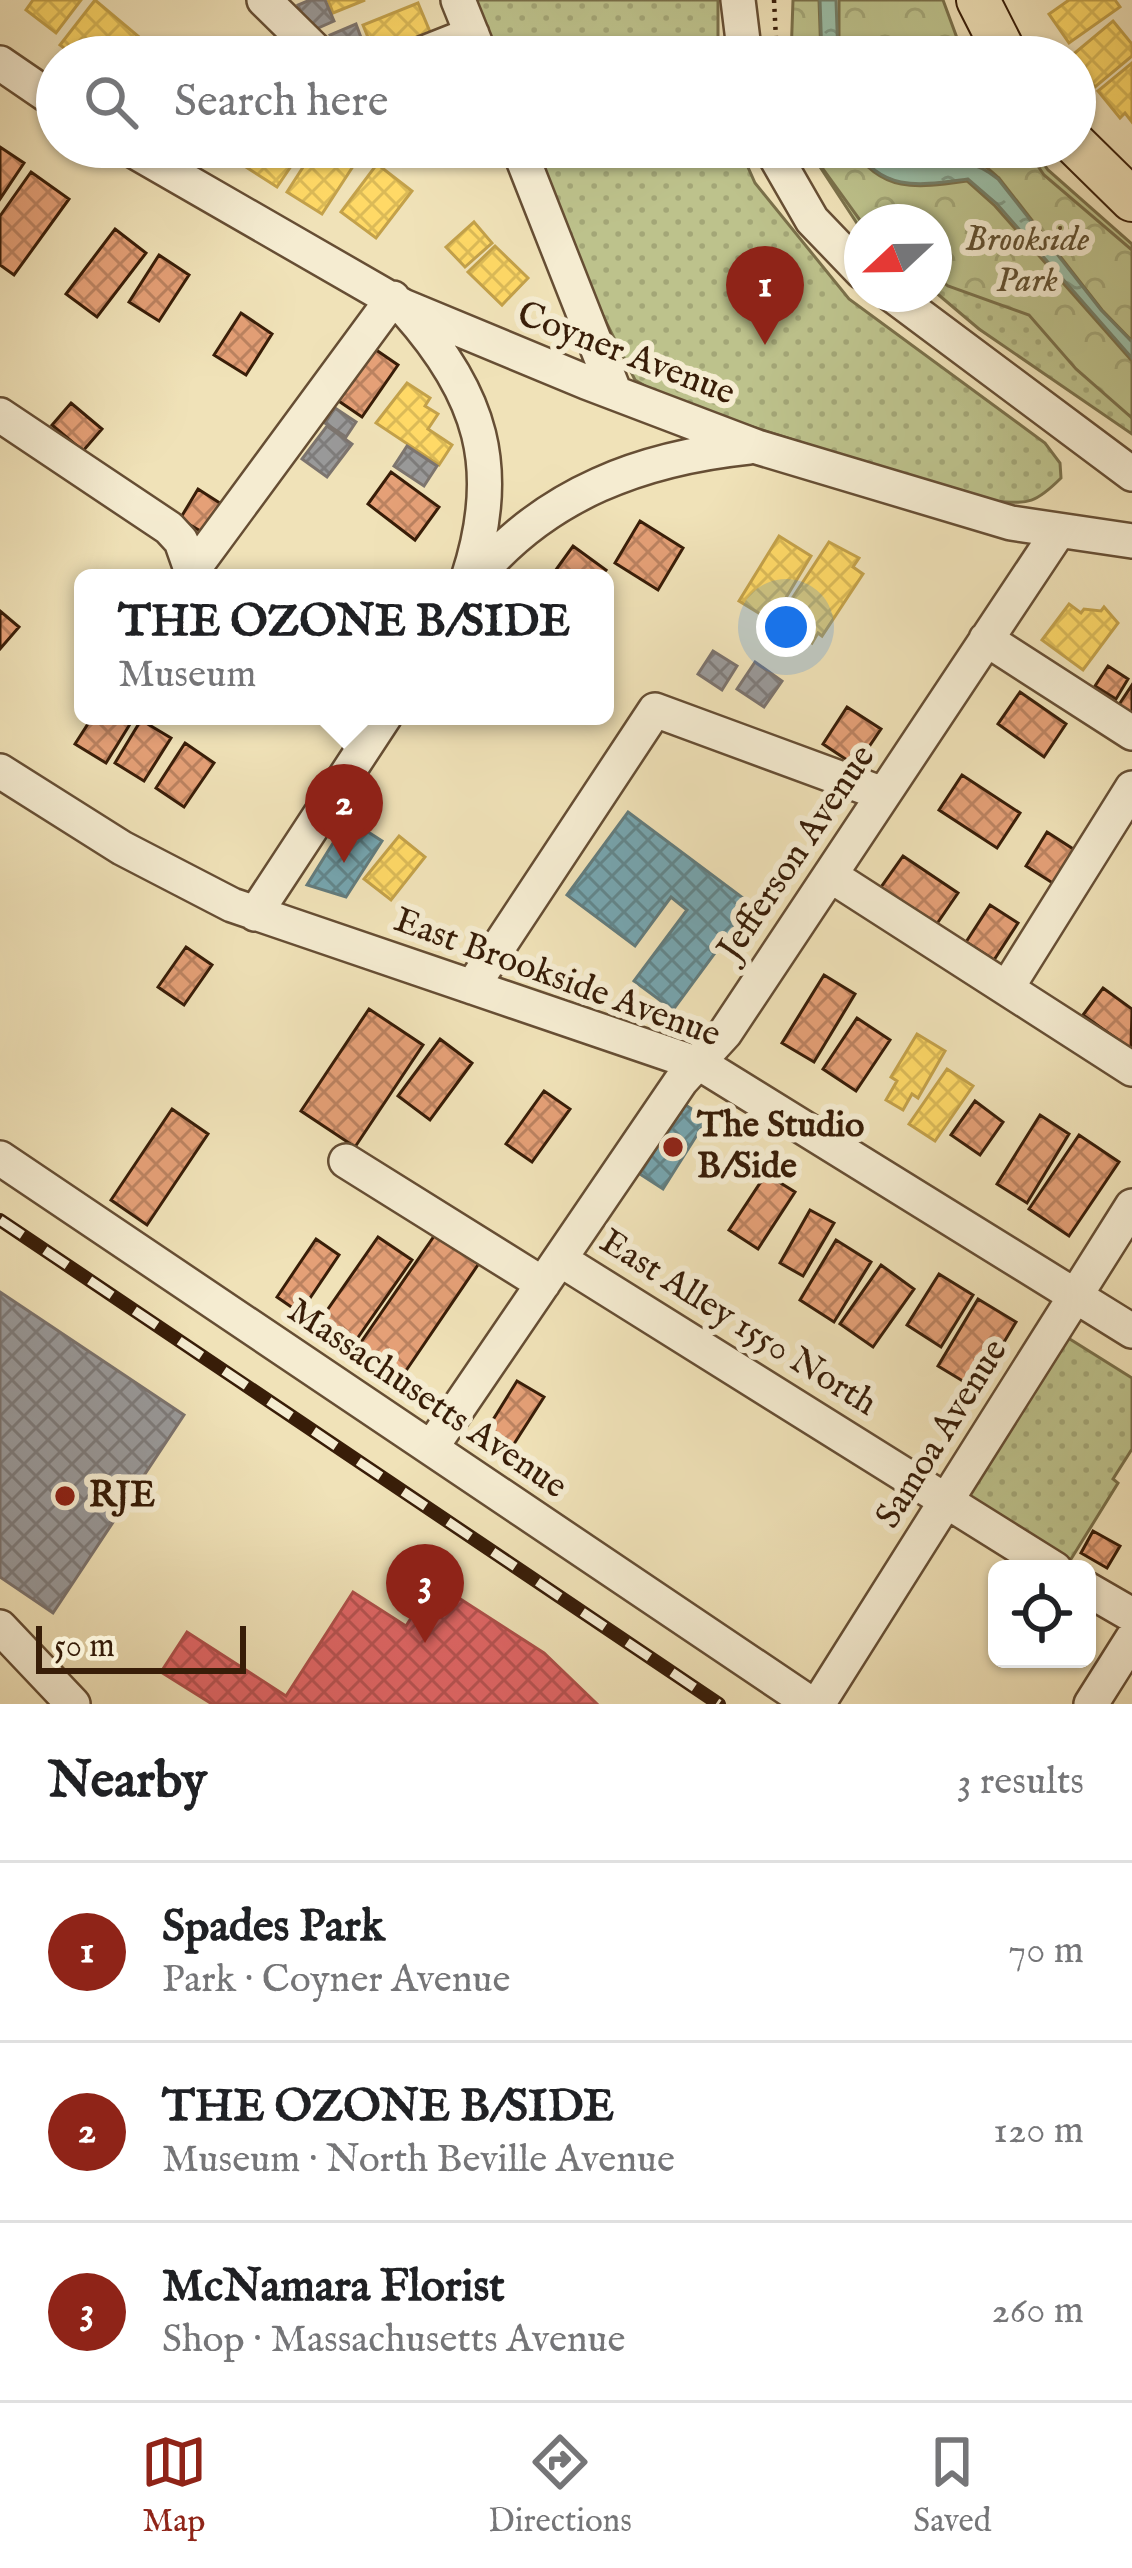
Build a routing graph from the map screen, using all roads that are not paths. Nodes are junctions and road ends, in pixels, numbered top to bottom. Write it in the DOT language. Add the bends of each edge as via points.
graph roads {
  1 [pos="264,0"];
  2 [pos="458,0"];
  3 [pos="738,0"];
  4 [pos="978,0"];
  5 [pos="301,36"];
  6 [pos="472,36"];
  7 [pos="742,36"];
  8 [pos="996,36"];
  9 [pos="0,63"];
  10 [pos="36,88"];
  11 [pos="1096,165"];
  12 [pos="164,168"];
  13 [pos="526,168"];
  14 [pos="782,168"];
  15 [pos="1132,200"];
  16 [pos="844,253"];
  17 [pos="397,301"];
  18 [pos="915,312"];
  19 [pos="615,393"];
  20 [pos="0,415"];
  21 [pos="757,447"];
  22 [pos="1132,474"];
  23 [pos="1058,532"];
  24 [pos="1132,541"];
  25 [pos="191,569"];
  26 [pos="197,569"];
  27 [pos="473,569"];
  28 [pos="482,569"];
  29 [pos="986,639"];
  30 [pos="369,725"];
  31 [pos="1132,733"];
  32 [pos="0,771"];
  33 [pos="1132,788"];
  34 [pos="883,794"];
  35 [pos="830,875"];
  36 [pos="255,914"];
  37 [pos="472,987"];
  38 [pos="1006,988"];
  39 [pos="696,1063"];
  40 [pos="1132,1069"];
  41 [pos="0,1158"];
  42 [pos="346,1161"];
  43 [pos="1132,1206"];
  44 [pos="552,1272"];
  45 [pos="1076,1295"];
  46 [pos="1132,1331"];
  47 [pos="431,1448"];
  48 [pos="947,1499"];
  49 [pos="1041,1560"];
  50 [pos="1096,1594"];
  51 [pos="1132,1616"];
  52 [pos="0,1627"];
  53 [pos="1132,1639"];
  54 [pos="73,1704"];
  55 [pos="814,1704"];
  56 [pos="1091,1704"];
  1 -- 5 [label="street"];
  2 -- 6 [label="street"];
  3 -- 7 [label="street"];
  4 -- 8 [label="main road"];
  9 -- 10 [label="street"];
  11 -- 15 [label="main road"];
  12 -- 17 [label="street, Coyner Avenue"];
  13 -- 19 [label="street"];
  14 -- 16 [label="street" via="812,220"];
  17 -- 19 [label="street, Coyner Avenue"];
  17 -- 26 [label="street"];
  17 -- 27 [label="street" via="442,352 476,421 484,484"];
  18 -- 22 [label="street"];
  19 -- 21 [label="street, Coyner Avenue"];
  20 -- 25 [label="street" via="169,528"];
  21 -- 23 [label="street, Coyner Avenue"];
  21 -- 28 [label="street" via="673,458 602,482 534,522"];
  23 -- 24 [label="street, Coyner Avenue"];
  23 -- 29 [label="street, Jefferson Avenue"];
  29 -- 31 [label="street"];
  29 -- 34 [label="street, Jefferson Avenue"];
  30 -- 36 [label="street"];
  32 -- 36 [label="street, East Brookside Avenue" via="122,848"];
  33 -- 38 [label="street"];
  34 -- 35 [label="street, Jefferson Avenue"];
  34 -- 37 [label="street" via="655,710"];
  35 -- 38 [label="street"];
  35 -- 39 [label="street, Jefferson Avenue" via="722,1037"];
  36 -- 37 [label="street, East Brookside Avenue"];
  37 -- 39 [label="street, East Brookside Avenue"];
  38 -- 40 [label="street"];
  39 -- 44 [label="street, Jefferson Avenue"];
  39 -- 45 [label="street, East Brookside Avenue"];
  41 -- 47 [label="street, Massachusetts Avenue"];
  42 -- 44 [label="street, East Alley 1550 North"];
  43 -- 45 [label="street, Samoa Avenue"];
  44 -- 47 [label="street, Jefferson Avenue"];
  44 -- 48 [label="street, East Alley 1550 North"];
  45 -- 46 [label="street, East Brookside Avenue"];
  45 -- 48 [label="street, Samoa Avenue"];
  47 -- 55 [label="street, Massachusetts Avenue"];
  48 -- 49 [label="street, East Alley 1550 North"];
  48 -- 55 [label="street, Samoa Avenue"];
  50 -- 51 [label="street"];
  52 -- 54 [label="street"];
  53 -- 56 [label="street"];
}
